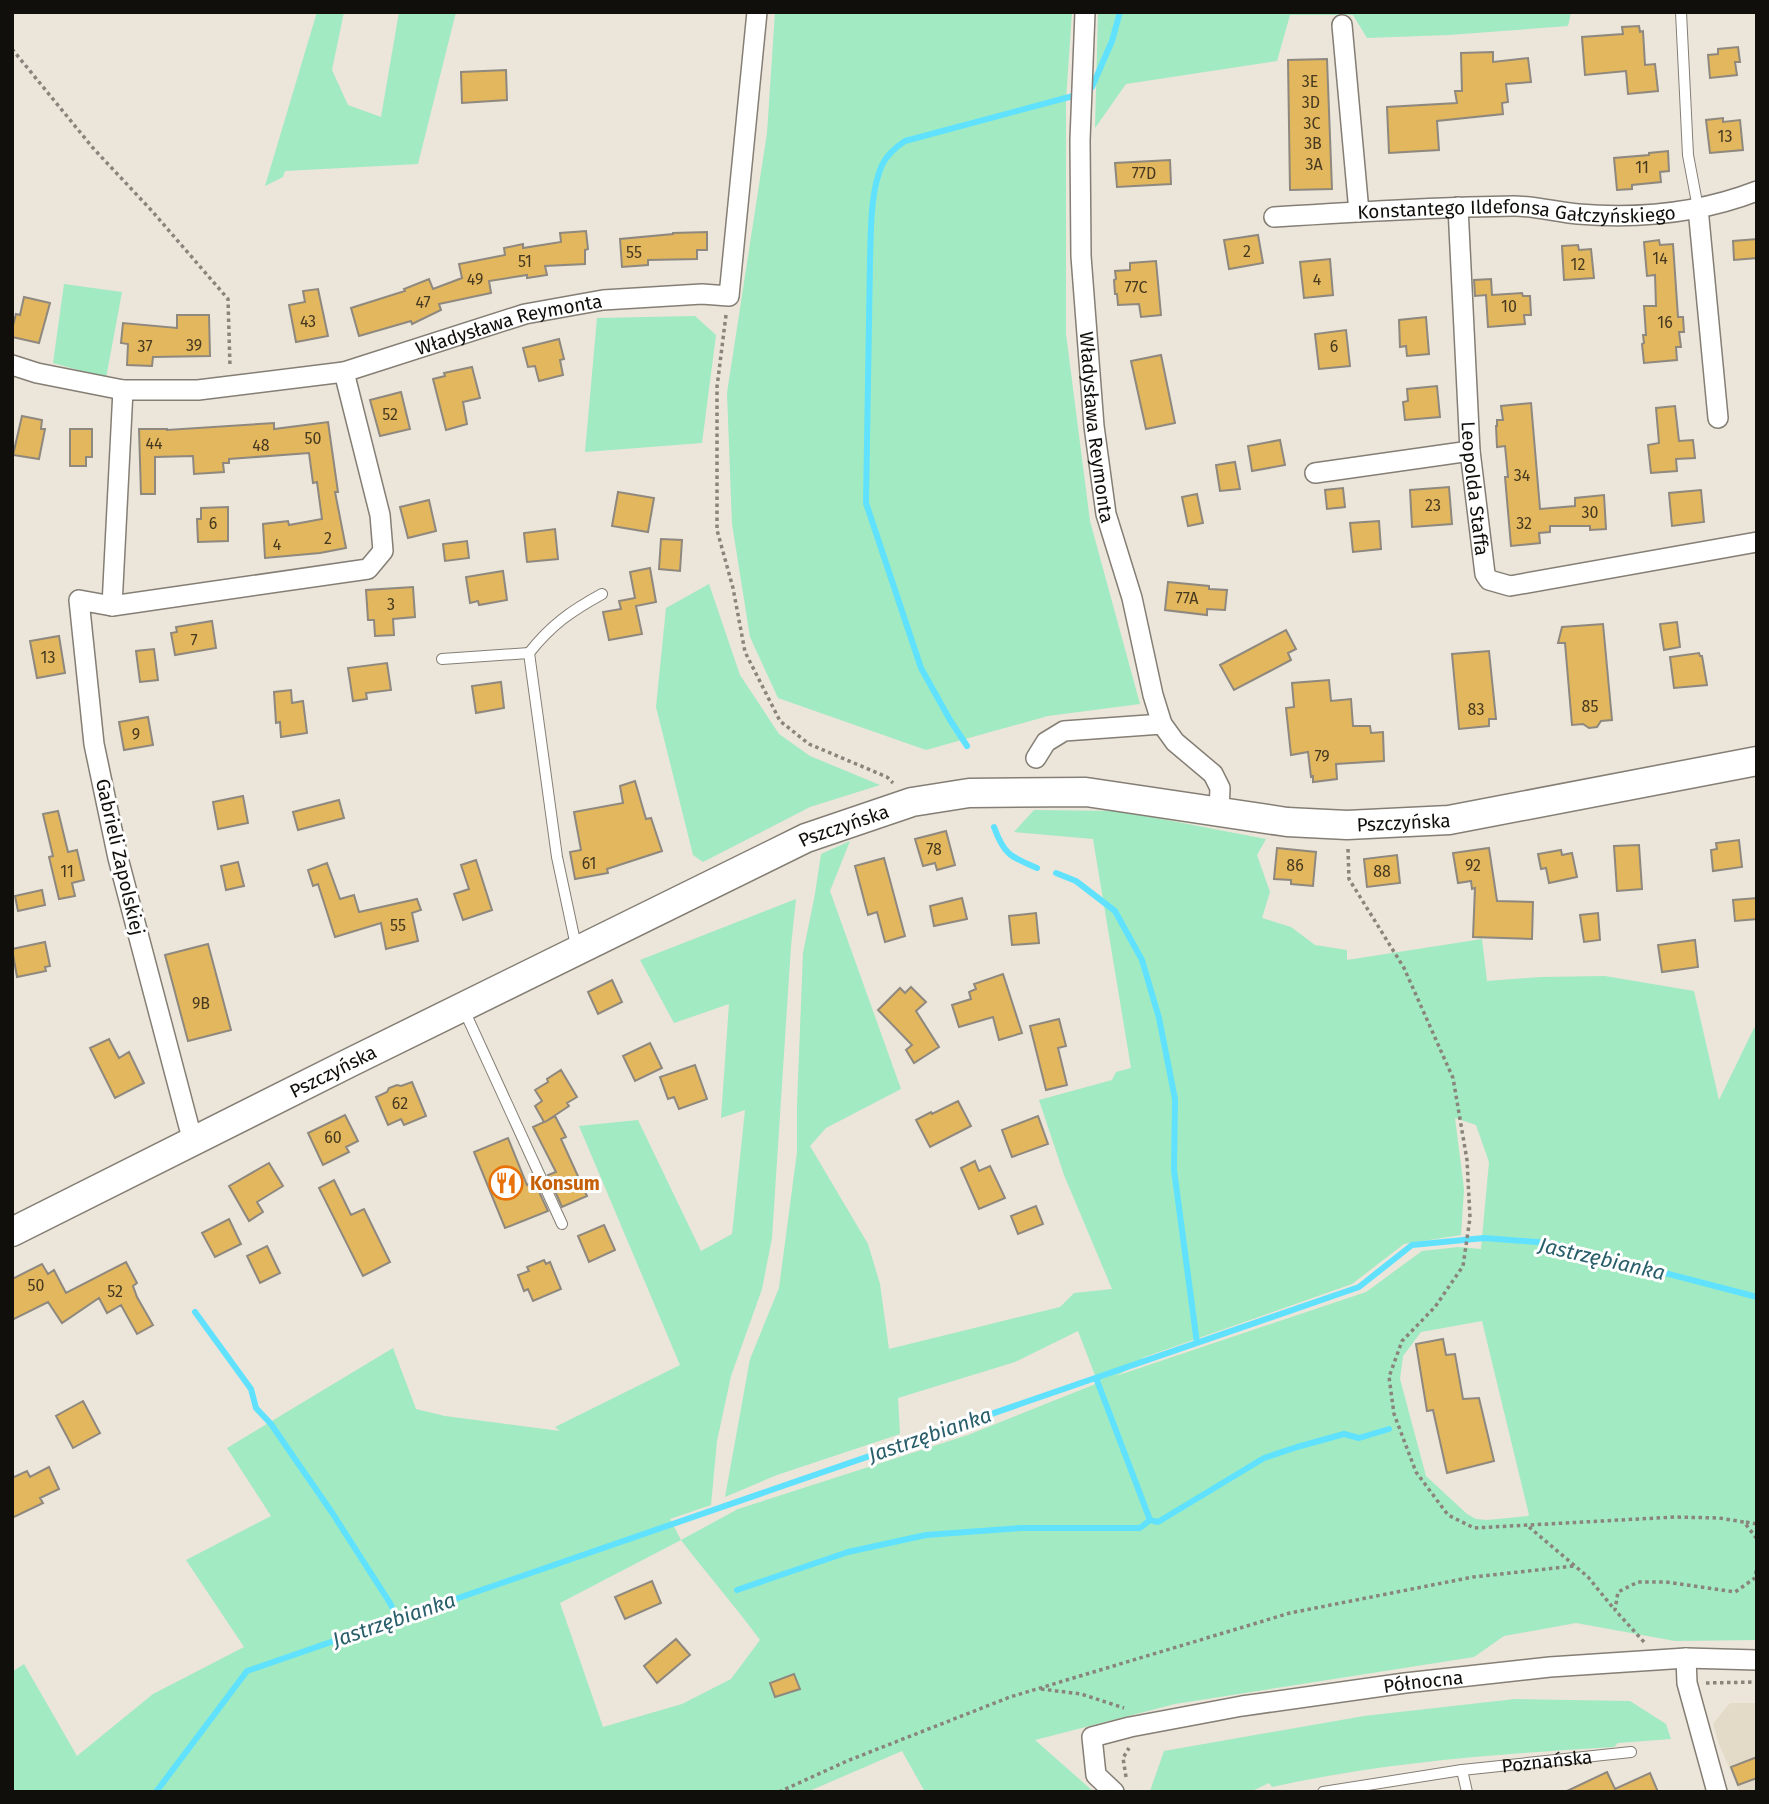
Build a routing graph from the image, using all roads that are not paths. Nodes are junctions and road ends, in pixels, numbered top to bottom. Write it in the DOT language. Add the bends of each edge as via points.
graph roads {
  1 [pos="757,12"];
  2 [pos="1085,12"];
  3 [pos="1681,12"];
  4 [pos="1342,25"];
  5 [pos="1757,191"];
  6 [pos="1458,207"];
  7 [pos="1698,208"];
  8 [pos="1359,212"];
  9 [pos="1274,217"];
  10 [pos="12,365"];
  11 [pos="344,372"];
  12 [pos="123,390"];
  13 [pos="1718,418"];
  14 [pos="1470,451"];
  15 [pos="1315,474"];
  16 [pos="1757,542"];
  17 [pos="602,594"];
  18 [pos="112,606"];
  19 [pos="529,653"];
  20 [pos="442,659"];
  21 [pos="1162,724"];
  22 [pos="1036,758"];
  23 [pos="1757,761"];
  24 [pos="1219,811"];
  25 [pos="577,950"];
  26 [pos="463,1007"];
  27 [pos="194,1140"];
  28 [pos="562,1224"];
  29 [pos="12,1232"];
  30 [pos="1686,1658"];
  31 [pos="1757,1660"];
  32 [pos="1631,1752"];
  33 [pos="1462,1770"];
  34 [pos="1114,1792"];
  35 [pos="1323,1792"];
  36 [pos="1467,1792"];
  37 [pos="1717,1792"];
  1 -- 11 [label="street, Władysława Reymonta" via="729,296 603,300 526,314"];
  2 -- 21 [label="street, Władysława Reymonta" via="1081,256 1094,426 1106,514"];
  3 -- 7 [label="lane" via="1688,155"];
  4 -- 8 [label="street"];
  5 -- 7 [label="street, Konstantego Ildefonsa Gałczyńskiego"];
  6 -- 7 [label="street, Konstantego Ildefonsa Gałczyńskiego" via="1519,206 1605,216"];
  6 -- 8 [label="street, Konstantego Ildefonsa Gałczyńskiego"];
  6 -- 14 [label="street, Leopolda Staffa"];
  7 -- 13 [label="street"];
  8 -- 9 [label="street, Konstantego Ildefonsa Gałczyńskiego"];
  10 -- 12 [label="street, Władysława Reymonta"];
  11 -- 12 [label="street, Władysława Reymonta" via="198,390"];
  11 -- 18 [label="street, Gabrieli Zapolskiej" via="380,515 383,551 368,569"];
  12 -- 18 [label="street"];
  14 -- 15 [label="street"];
  14 -- 16 [label="street, Leopolda Staffa" via="1485,574 1499,584 1510,586"];
  17 -- 19 [label="lane" via="574,608"];
  18 -- 27 [label="street, Gabrieli Zapolskiej" via="79,600 94,744 121,871"];
  19 -- 20 [label="lane"];
  19 -- 25 [label="lane" via="558,857"];
  21 -- 22 [label="street" via="1064,731 1046,742"];
  21 -- 24 [label="street, Władysława Reymonta" via="1175,742 1213,774 1220,788"];
  23 -- 24 [label="street, Pszczyńska" via="1449,820 1347,825 1287,822"];
  24 -- 25 [label="street, Pszczyńska" via="1086,792 969,793 912,802 806,838"];
  25 -- 26 [label="street, Pszczyńska"];
  26 -- 27 [label="street, Pszczyńska"];
  26 -- 28 [label="lane"];
  27 -- 29 [label="street, Pszczyńska"];
  30 -- 31 [label="street, Północna"];
  30 -- 34 [label="street, Północna" via="1405,1683 1136,1726 1092,1737 1096,1774"];
  30 -- 37 [label="street" via="1687,1683"];
  32 -- 33 [label="lane, Poznańska"];
  33 -- 35 [label="lane, Poznańska"];
  33 -- 36 [label="lane"];
}
